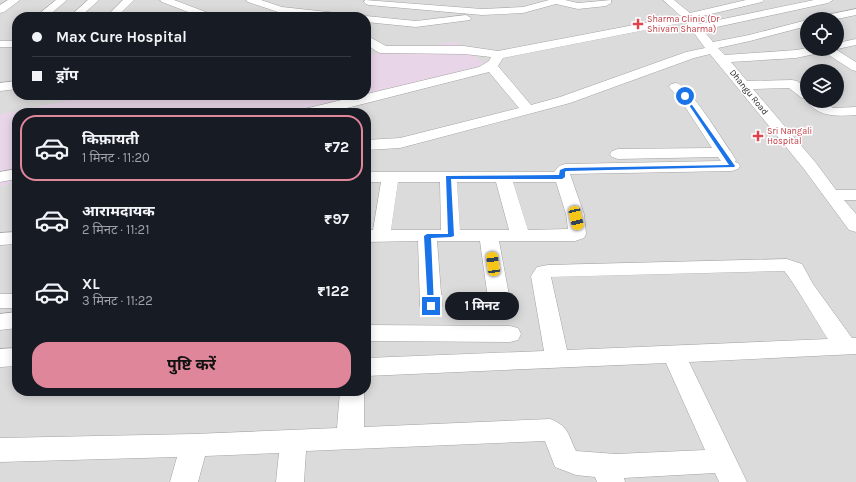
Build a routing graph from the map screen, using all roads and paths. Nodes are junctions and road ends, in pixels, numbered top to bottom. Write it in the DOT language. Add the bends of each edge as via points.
graph roads {
  1 [pos="15,0"];
  2 [pos="62,0"];
  3 [pos="94,0"];
  4 [pos="129,0"];
  5 [pos="165,0"];
  6 [pos="251,0"];
  7 [pos="558,0"];
  8 [pos="606,0"];
  9 [pos="720,0"];
  10 [pos="759,0"];
  11 [pos="791,0"];
  12 [pos="828,0"];
  13 [pos="369,1"];
  14 [pos="422,3"];
  15 [pos="0,10"];
  16 [pos="46,12"];
  17 [pos="80,12"];
  18 [pos="116,12"];
  19 [pos="197,12"];
  20 [pos="316,12"];
  21 [pos="355,12"];
  22 [pos="482,12"];
  23 [pos="856,12"];
  24 [pos="844,14"];
  25 [pos="409,16"];
  26 [pos="685,16"];
  27 [pos="371,19"];
  28 [pos="856,22"];
  29 [pos="719,24"];
  30 [pos="800,25"];
  31 [pos="844,25"];
  32 [pos="750,38"];
  33 [pos="371,42"];
  34 [pos="856,42"];
  35 [pos="844,45"];
  36 [pos="711,48"];
  37 [pos="800,53"];
  38 [pos="498,55"];
  39 [pos="786,55"];
  40 [pos="838,56"];
  41 [pos="722,59"];
  42 [pos="491,66"];
  43 [pos="856,67"];
  44 [pos="744,85"];
  45 [pos="12,86"];
  46 [pos="676,87"];
  47 [pos="0,88"];
  48 [pos="800,90"];
  49 [pos="371,97"];
  50 [pos="359,100"];
  51 [pos="326,108"];
  52 [pos="823,108"];
  53 [pos="528,110"];
  54 [pos="856,111"];
  55 [pos="841,112"];
  56 [pos="856,123"];
  57 [pos="371,145"];
  58 [pos="722,152"];
  59 [pos="618,154"];
  60 [pos="12,175"];
  61 [pos="0,177"];
  62 [pos="390,177"];
  63 [pos="448,177"];
  64 [pos="562,177"];
  65 [pos="371,178"];
  66 [pos="503,178"];
  67 [pos="831,195"];
  68 [pos="856,195"];
  69 [pos="856,226"];
  70 [pos="489,235"];
  71 [pos="374,236"];
  72 [pos="427,236"];
  73 [pos="451,236"];
  74 [pos="520,236"];
  75 [pos="12,238"];
  76 [pos="0,239"];
  77 [pos="0,301"];
  78 [pos="12,301"];
  79 [pos="431,306"];
  80 [pos="500,306"];
  81 [pos="12,321"];
  82 [pos="0,322"];
  83 [pos="371,333"];
  84 [pos="510,334"];
  85 [pos="850,346"];
  86 [pos="674,354"];
  87 [pos="0,358"];
  88 [pos="12,358"];
  89 [pos="557,358"];
  90 [pos="371,367"];
  91 [pos="352,396"];
  92 [pos="350,439"];
  93 [pos="294,441"];
  94 [pos="194,445"];
  95 [pos="0,450"];
  96 [pos="728,471"];
  97 [pos="609,474"];
  98 [pos="184,482"];
  99 [pos="290,482"];
  1 -- 15 [label="street"];
  2 -- 16 [label="street"];
  3 -- 17 [label="street"];
  4 -- 18 [label="street"];
  5 -- 19 [label="street"];
  6 -- 20 [label="street" via="281,10"];
  7 -- 8 [label="street" via="578,6 606,3"];
  7 -- 22 [label="street" via="524,10"];
  9 -- 26 [label="street"];
  10 -- 26 [label="street"];
  11 -- 26 [label="street"];
  12 -- 29 [label="street"];
  13 -- 14 [label="street"];
  13 -- 21 [label="street"];
  14 -- 22 [label="street"];
  14 -- 25 [label="street"];
  22 -- 27 [label="street" via="468,18 422,24"];
  23 -- 24 [label="street"];
  26 -- 29 [label="street"];
  26 -- 36 [label="street, Dhangu Road"];
  26 -- 38 [label="street"];
  28 -- 31 [label="street"];
  29 -- 32 [label="street"];
  30 -- 32 [label="street"];
  32 -- 36 [label="street"];
  32 -- 39 [label="street" via="772,46"];
  33 -- 38 [label="street" via="386,50 464,50"];
  34 -- 35 [label="street"];
  36 -- 41 [label="street, Dhangu Road"];
  36 -- 53 [label="street" via="565,100"];
  37 -- 39 [label="street"];
  38 -- 42 [label="street"];
  39 -- 41 [label="street"];
  40 -- 43 [label="street"];
  41 -- 44 [label="street, Dhangu Road"];
  42 -- 49 [label="street"];
  42 -- 53 [label="street"];
  44 -- 48 [label="street" via="792,84"];
  44 -- 67 [label="street, Dhangu Road"];
  45 -- 47 [label="street"];
  46 -- 58 [label="street" via="685,96"];
  50 -- 51 [label="street"];
  52 -- 55 [label="street" via="827,111"];
  53 -- 57 [label="street" via="400,144"];
  54 -- 55 [label="street"];
  55 -- 56 [label="street"];
  58 -- 59 [label="street"];
  58 -- 64 [label="street" via="732,166 565,169"];
  60 -- 61 [label="street"];
  62 -- 63 [label="street"];
  62 -- 65 [label="street"];
  62 -- 71 [label="street"];
  63 -- 66 [label="street"];
  63 -- 73 [label="street"];
  64 -- 66 [label="street"];
  64 -- 74 [label="street" via="573,206 578,234"];
  66 -- 74 [label="street"];
  67 -- 68 [label="street"];
  67 -- 69 [label="street, Dhangu Road"];
  70 -- 73 [label="street"];
  70 -- 74 [label="street"];
  70 -- 80 [label="street"];
  71 -- 72 [label="street"];
  72 -- 73 [label="street"];
  72 -- 79 [label="street"];
  75 -- 76 [label="street"];
  77 -- 78 [label="street"];
  81 -- 82 [label="street"];
  83 -- 84 [label="street"];
  85 -- 86 [label="street"];
  85 -- 89 [label="street" via="804,286 795,269 787,265 548,271 541,276"];
  86 -- 89 [label="street"];
  86 -- 96 [label="street"];
  87 -- 88 [label="street"];
  89 -- 90 [label="street"];
  91 -- 92 [label="street"];
  92 -- 93 [label="street"];
  92 -- 97 [label="street" via="550,430 556,435 565,459"];
  93 -- 94 [label="street"];
  93 -- 99 [label="street"];
  94 -- 95 [label="street"];
  94 -- 98 [label="street"];
  96 -- 97 [label="street"];
}
